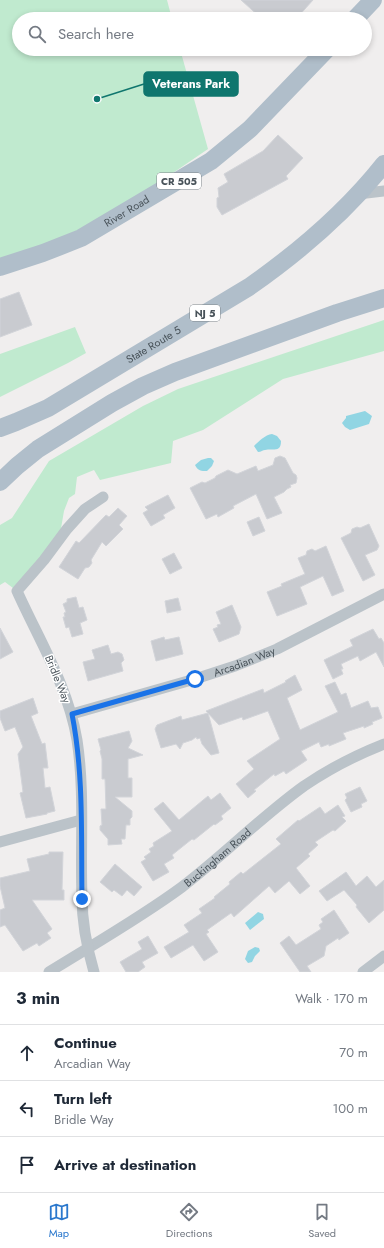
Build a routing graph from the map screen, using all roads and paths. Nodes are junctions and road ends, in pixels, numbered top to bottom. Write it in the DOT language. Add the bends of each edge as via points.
graph roads {
  1 [pos="373,0"];
  2 [pos="362,12"];
  3 [pos="320,56"];
  4 [pos="384,164"];
  5 [pos="384,191"];
  6 [pos="358,194"];
  7 [pos="0,267"];
  8 [pos="384,298"];
  9 [pos="0,428"];
  10 [pos="0,482"];
  11 [pos="103,497"];
  12 [pos="384,594"];
  13 [pos="72,714"];
  14 [pos="384,744"];
  15 [pos="81,820"];
  16 [pos="0,842"];
  17 [pos="88,948"];
  18 [pos="384,956"];
  19 [pos="49,972"];
  20 [pos="94,972"];
  21 [pos="363,972"];
  1 -- 2 [label="main road"];
  3 -- 7 [label="main road, River Road / CR 505" via="250,129 211,161 81,238"];
  4 -- 6 [label="main road, State Route 5 / NJ 5"];
  5 -- 6 [label="street"];
  6 -- 9 [label="main road, State Route 5 / NJ 5" via="305,244 249,287 48,408"];
  8 -- 10 [label="main road" via="190,366 143,386 38,449"];
  11 -- 13 [label="street, Bridle Way" via="85,509 17,591 50,657"];
  12 -- 13 [label="street, Arcadian Way" via="277,649 235,666"];
  13 -- 15 [label="street, Bridle Way" via="81,785"];
  14 -- 17 [label="street, Buckingham Road" via="358,754 304,786 183,886"];
  15 -- 16 [label="street"];
  15 -- 17 [label="street, Bridle Way" via="82,899"];
  17 -- 19 [label="street, Buckingham Road"];
  17 -- 20 [label="street, Bridle Way"];
  18 -- 21 [label="street"];
}
